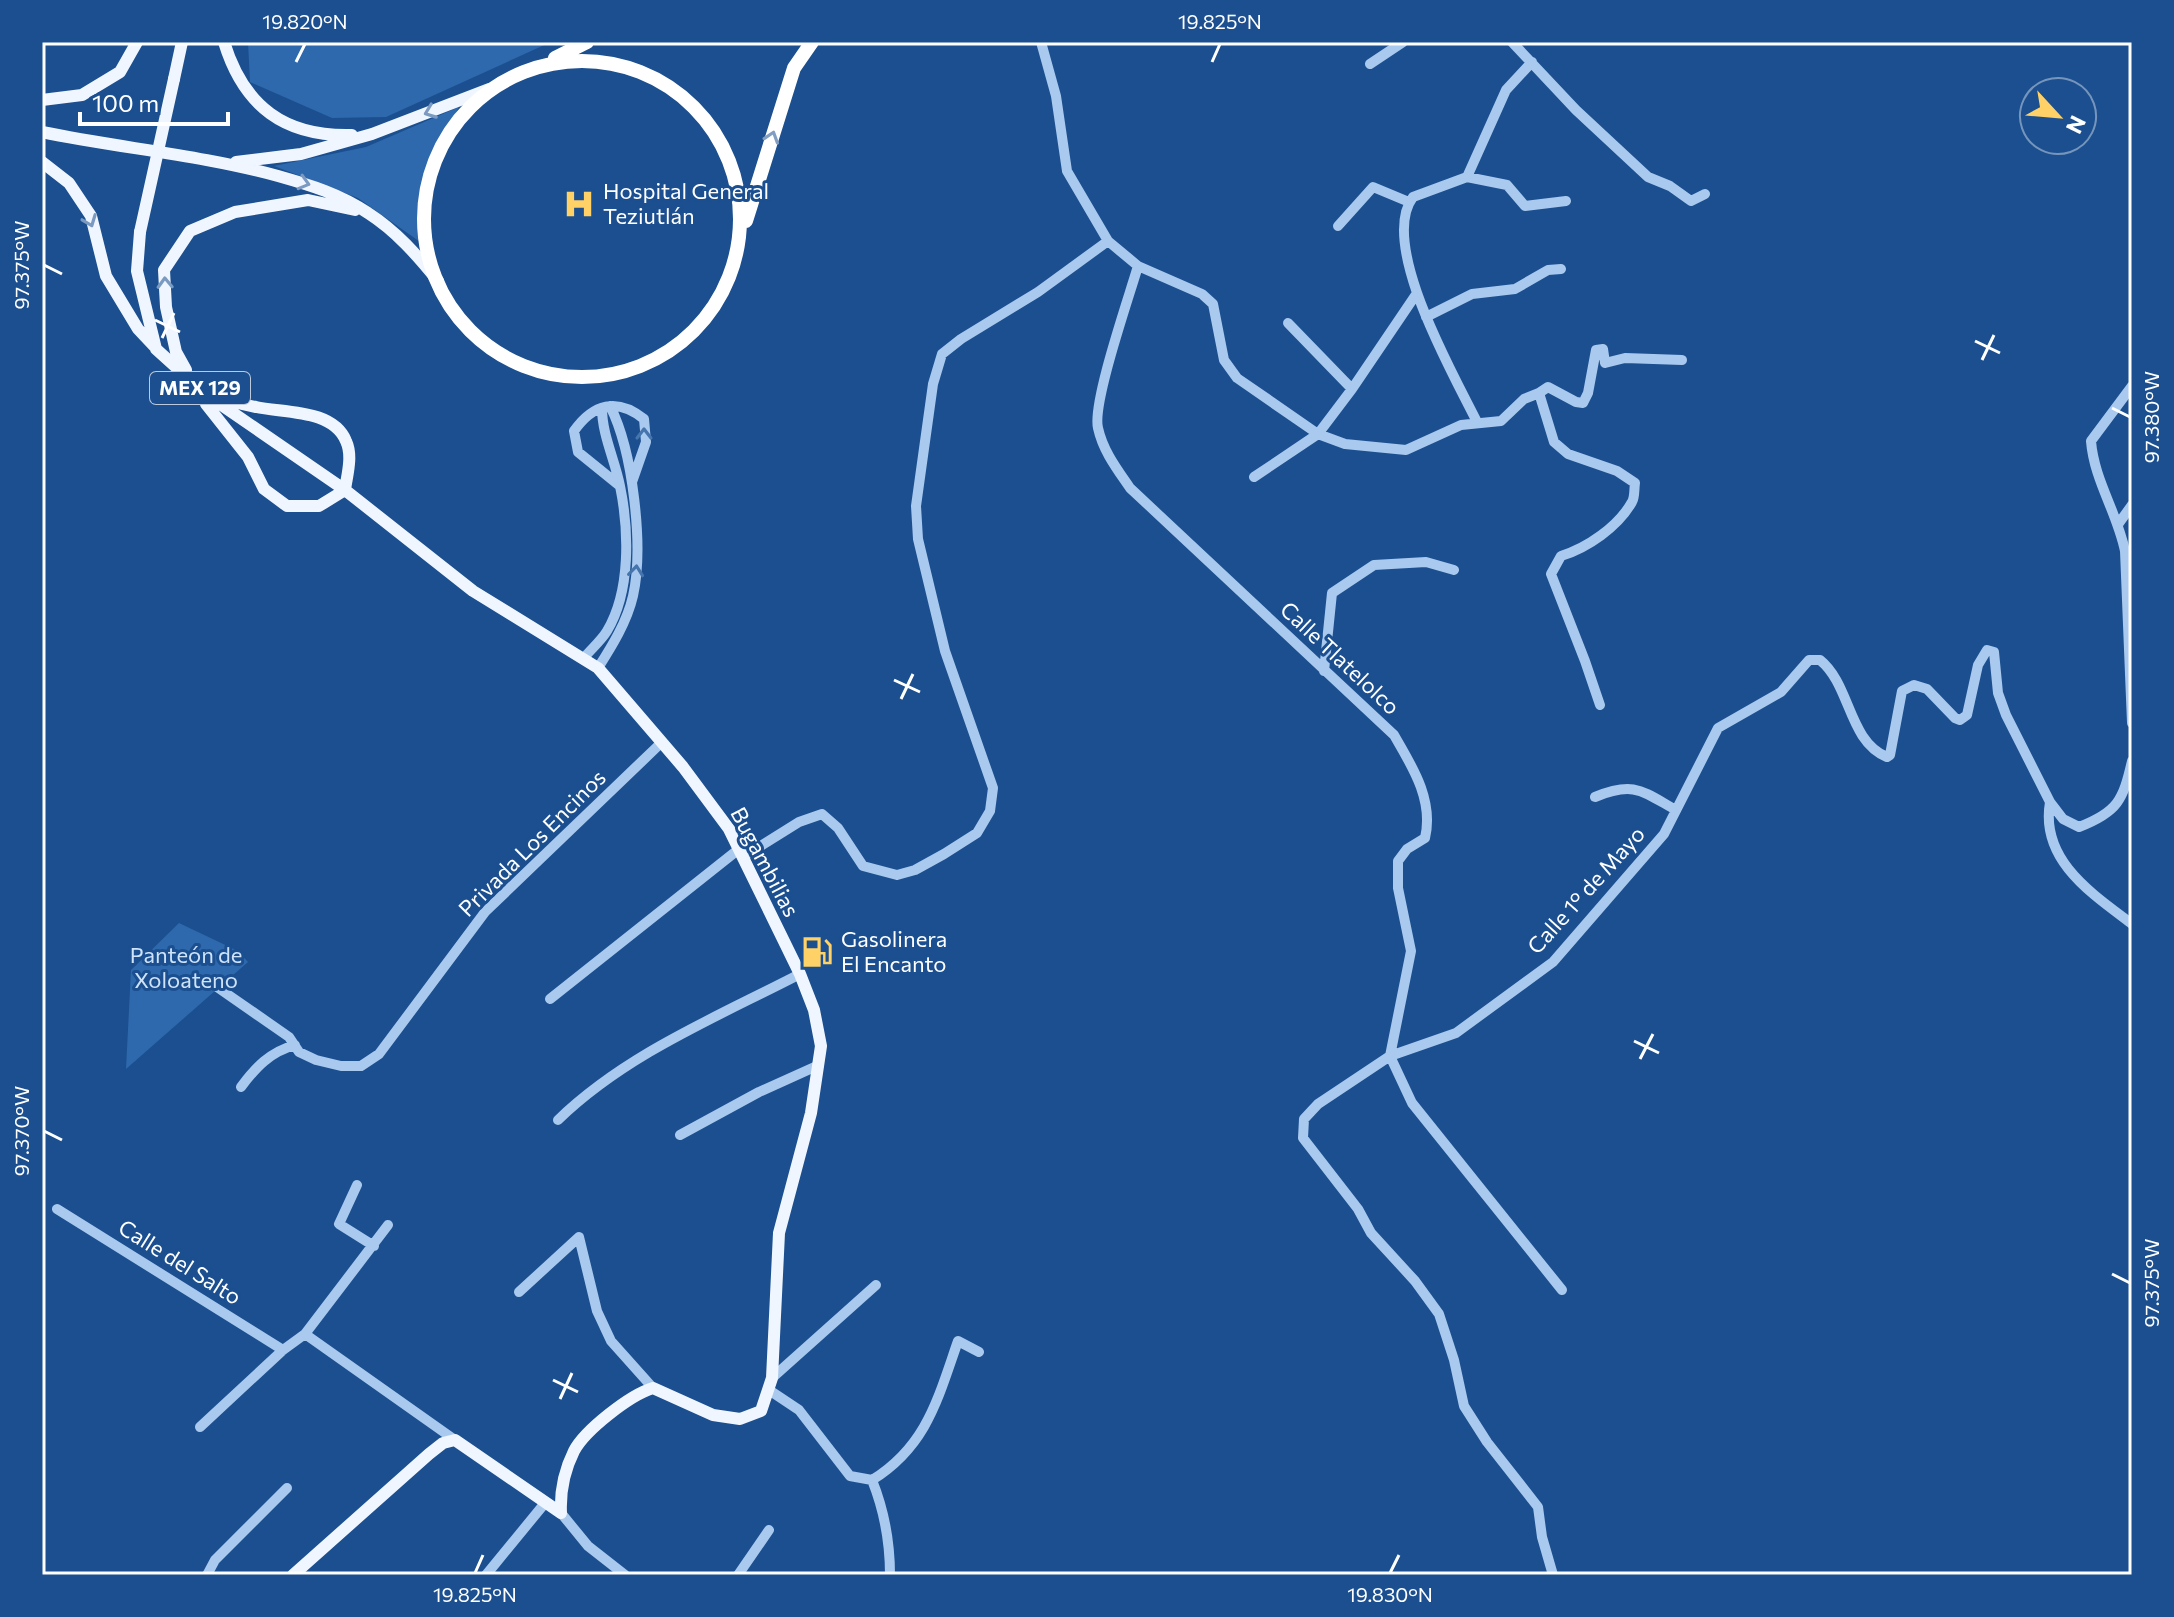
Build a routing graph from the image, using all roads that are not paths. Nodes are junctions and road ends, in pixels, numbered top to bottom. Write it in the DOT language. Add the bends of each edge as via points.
graph roads {
  1 [pos="137,42"];
  2 [pos="182,42"];
  3 [pos="224,42"];
  4 [pos="587,42"];
  5 [pos="1041,42"];
  6 [pos="1403,42"];
  7 [pos="1512,42"];
  8 [pos="810,44"];
  9 [pos="553,59"];
  10 [pos="1532,62"];
  11 [pos="1370,64"];
  12 [pos="489,89"];
  13 [pos="42,100"];
  14 [pos="42,132"];
  15 [pos="372,134"];
  16 [pos="42,162"];
  17 [pos="229,163"];
  18 [pos="1467,177"];
  19 [pos="1705,194"];
  20 [pos="1566,201"];
  21 [pos="1409,202"];
  22 [pos="368,213"];
  23 [pos="1338,226"];
  24 [pos="740,238"];
  25 [pos="1108,241"];
  26 [pos="1138,266"];
  27 [pos="1561,269"];
  28 [pos="438,281"];
  29 [pos="1417,293"];
  30 [pos="1426,317"];
  31 [pos="1288,323"];
  32 [pos="156,349"];
  33 [pos="1682,360"];
  34 [pos="194,383"];
  35 [pos="2132,386"];
  36 [pos="1352,389"];
  37 [pos="1539,393"];
  38 [pos="207,395"];
  39 [pos="606,407"];
  40 [pos="1477,422"];
  41 [pos="1318,434"];
  42 [pos="1254,477"];
  43 [pos="626,485"];
  44 [pos="345,490"];
  45 [pos="2132,505"];
  46 [pos="2119,523"];
  47 [pos="1454,570"];
  48 [pos="583,659"];
  49 [pos="598,668"];
  50 [pos="1324,671"];
  51 [pos="1600,705"];
  52 [pos="2132,723"];
  53 [pos="661,743"];
  54 [pos="2132,761"];
  55 [pos="1595,797"];
  56 [pos="2050,802"];
  57 [pos="1676,810"];
  58 [pos="741,853"];
  59 [pos="2132,924"];
  60 [pos="800,974"];
  61 [pos="217,987"];
  62 [pos="550,999"];
  63 [pos="295,1045"];
  64 [pos="1390,1056"];
  65 [pos="819,1065"];
  66 [pos="241,1087"];
  67 [pos="558,1120"];
  68 [pos="680,1135"];
  69 [pos="357,1185"];
  70 [pos="57,1209"];
  71 [pos="388,1225"];
  72 [pos="374,1246"];
  73 [pos="876,1285"];
  74 [pos="1562,1290"];
  75 [pos="519,1292"];
  76 [pos="305,1334"];
  77 [pos="283,1350"];
  78 [pos="979,1352"];
  79 [pos="771,1384"];
  80 [pos="653,1388"];
  81 [pos="200,1427"];
  82 [pos="455,1440"];
  83 [pos="872,1480"];
  84 [pos="287,1488"];
  85 [pos="545,1503"];
  86 [pos="561,1513"];
  87 [pos="769,1530"];
  88 [pos="207,1575"];
  89 [pos="293,1575"];
  90 [pos="486,1575"];
  91 [pos="625,1575"];
  92 [pos="738,1575"];
  93 [pos="890,1575"];
  94 [pos="1553,1575"];
  1 -- 13 [label="main road" via="120,72 82,95"];
  2 -- 32 [label="main road, MEX 129, bridge" via="140,232 137,271"];
  3 -- 15 [label="main road" via="239,78 285,124 326,136"];
  4 -- 9 [label="highway"];
  5 -- 25 [label="street" via="1056,96 1067,171"];
  6 -- 11 [label="street"];
  7 -- 10 [label="street"];
  24 -- 8 [label="highway, one-way" via="794,68"];
  9 -- 12 [label="highway"];
  9 -- 24 [label="highway" via="637,72 680,97 711,130 738,190"];
  10 -- 18 [label="street" via="1506,90"];
  10 -- 19 [label="street" via="1648,177 1691,201"];
  12 -- 15 [label="main road, one-way"];
  12 -- 28 [label="highway" via="459,120 430,180 425,220 429,258"];
  14 -- 17 [label="main road"];
  15 -- 17 [label="main road" via="301,154"];
  16 -- 32 [label="main road, one-way" via="69,183 91,216 106,276"];
  17 -- 22 [label="main road, one-way" via="327,190"];
  18 -- 20 [label="street" via="1507,185 1525,206"];
  18 -- 21 [label="street"];
  21 -- 23 [label="street" via="1373,187"];
  21 -- 29 [label="street" via="1402,229"];
  22 -- 28 [label="main road" via="408,244"];
  34 -- 22 [label="main road, one-way" via="176,352 164,270 190,231 235,212 308,200"];
  24 -- 28 [label="highway" via="730,278 698,327 663,356 620,372 583,378 546,374 503,355 473,333"];
  25 -- 26 [label="street"];
  25 -- 58 [label="street" via="942,354 933,384 916,506 918,539 945,651 993,788 990,811 977,833 897,875 863,866 822,814"];
  26 -- 41 [label="street" via="1213,304 1224,360 1237,378"];
  26 -- 50 [label="street, Calle Tlatelolco" via="1101,395 1096,425 1105,451 1130,488"];
  27 -- 30 [label="street" via="1548,270 1515,289 1472,294"];
  29 -- 30 [label="street"];
  29 -- 36 [label="street"];
  30 -- 40 [label="street"];
  31 -- 36 [label="street"];
  32 -- 34 [label="main road, MEX 129"];
  33 -- 37 [label="street" via="1625,358 1605,363 1603,349 1596,350 1583,403 1548,387"];
  34 -- 38 [label="main road, MEX 129"];
  35 -- 46 [label="street" via="2091,441 2093,464"];
  36 -- 41 [label="street"];
  37 -- 40 [label="street" via="1524,399 1501,421"];
  37 -- 51 [label="street" via="1554,442 1568,454 1635,483 1633,500 1614,523 1581,550 1561,556 1551,574"];
  38 -- 44 [label="main road, MEX 129"];
  38 -- 44 [label="main road" via="328,422 346,439 350,460"];
  38 -- 44 [label="main road" via="206,404 248,457 264,489 287,506 319,506"];
  39 -- 43 [label="street" via="616,417"];
  43 -- 39 [label="street, one-way" via="646,442 644,419 632,409"];
  39 -- 43 [label="street" via="587,413 574,431 578,452"];
  40 -- 41 [label="street" via="1406,450 1345,444"];
  41 -- 42 [label="street"];
  43 -- 48 [label="street" via="621,594 607,630"];
  49 -- 43 [label="street, one-way" via="633,597 636,518"];
  44 -- 48 [label="main road, Bugambilias" via="473,591"];
  45 -- 46 [label="street"];
  46 -- 52 [label="street" via="2125,551"];
  47 -- 50 [label="street" via="1426,562 1374,565 1332,593"];
  48 -- 49 [label="main road, Bugambilias"];
  49 -- 53 [label="main road, Bugambilias"];
  50 -- 64 [label="street, Calle Tlatelolco" via="1394,735 1419,779 1428,822 1425,838 1398,861 1411,951"];
  53 -- 58 [label="main road, Bugambilias" via="729,829"];
  53 -- 63 [label="street, Privada Los Encinos" via="485,912 379,1054 361,1066 341,1066 316,1060"];
  54 -- 56 [label="street" via="2124,793 2102,818 2079,827 2063,819"];
  55 -- 57 [label="street" via="1636,788"];
  56 -- 57 [label="street, Calle 1° de Mayo" via="2006,715 1994,652 1987,650 1978,665 1967,715 1960,720 1927,689 1914,685 1902,691 1887,757 1865,741 1832,669 1820,660 1809,660 1781,692 1718,728"];
  56 -- 59 [label="street" via="2047,820 2066,868"];
  57 -- 64 [label="street, Calle 1° de Mayo" via="1664,834 1553,962 1456,1033"];
  58 -- 60 [label="main road, Bugambilias"];
  58 -- 62 [label="street"];
  60 -- 65 [label="main road, Bugambilias" via="814,1010"];
  60 -- 67 [label="street" via="640,1056"];
  61 -- 63 [label="street"];
  63 -- 66 [label="street" via="257,1065"];
  64 -- 74 [label="street" via="1412,1103"];
  64 -- 94 [label="street" via="1318,1104 1304,1119 1303,1138 1371,1233 1439,1314 1464,1406 1538,1507"];
  65 -- 68 [label="street"];
  65 -- 79 [label="main road, Bugambilias" via="779,1233"];
  69 -- 72 [label="street" via="339,1224"];
  70 -- 77 [label="street, Calle del Salto"];
  71 -- 72 [label="street"];
  72 -- 76 [label="street"];
  73 -- 79 [label="street"];
  75 -- 80 [label="street" via="579,1237 606,1331"];
  76 -- 77 [label="street"];
  76 -- 82 [label="street"];
  77 -- 81 [label="street"];
  78 -- 83 [label="street" via="958,1341 934,1411 912,1447"];
  79 -- 80 [label="main road, Bugambilias" via="761,1411 740,1419 713,1415"];
  79 -- 83 [label="street" via="799,1410 850,1476"];
  80 -- 86 [label="main road" via="611,1411 575,1448 563,1480"];
  82 -- 85 [label="main road"];
  82 -- 89 [label="main road" via="429,1454"];
  83 -- 93 [label="street" via="880,1500"];
  84 -- 88 [label="street" via="215,1560"];
  85 -- 86 [label="main road"];
  85 -- 90 [label="street"];
  86 -- 91 [label="street" via="588,1546"];
  87 -- 92 [label="street"];
}
